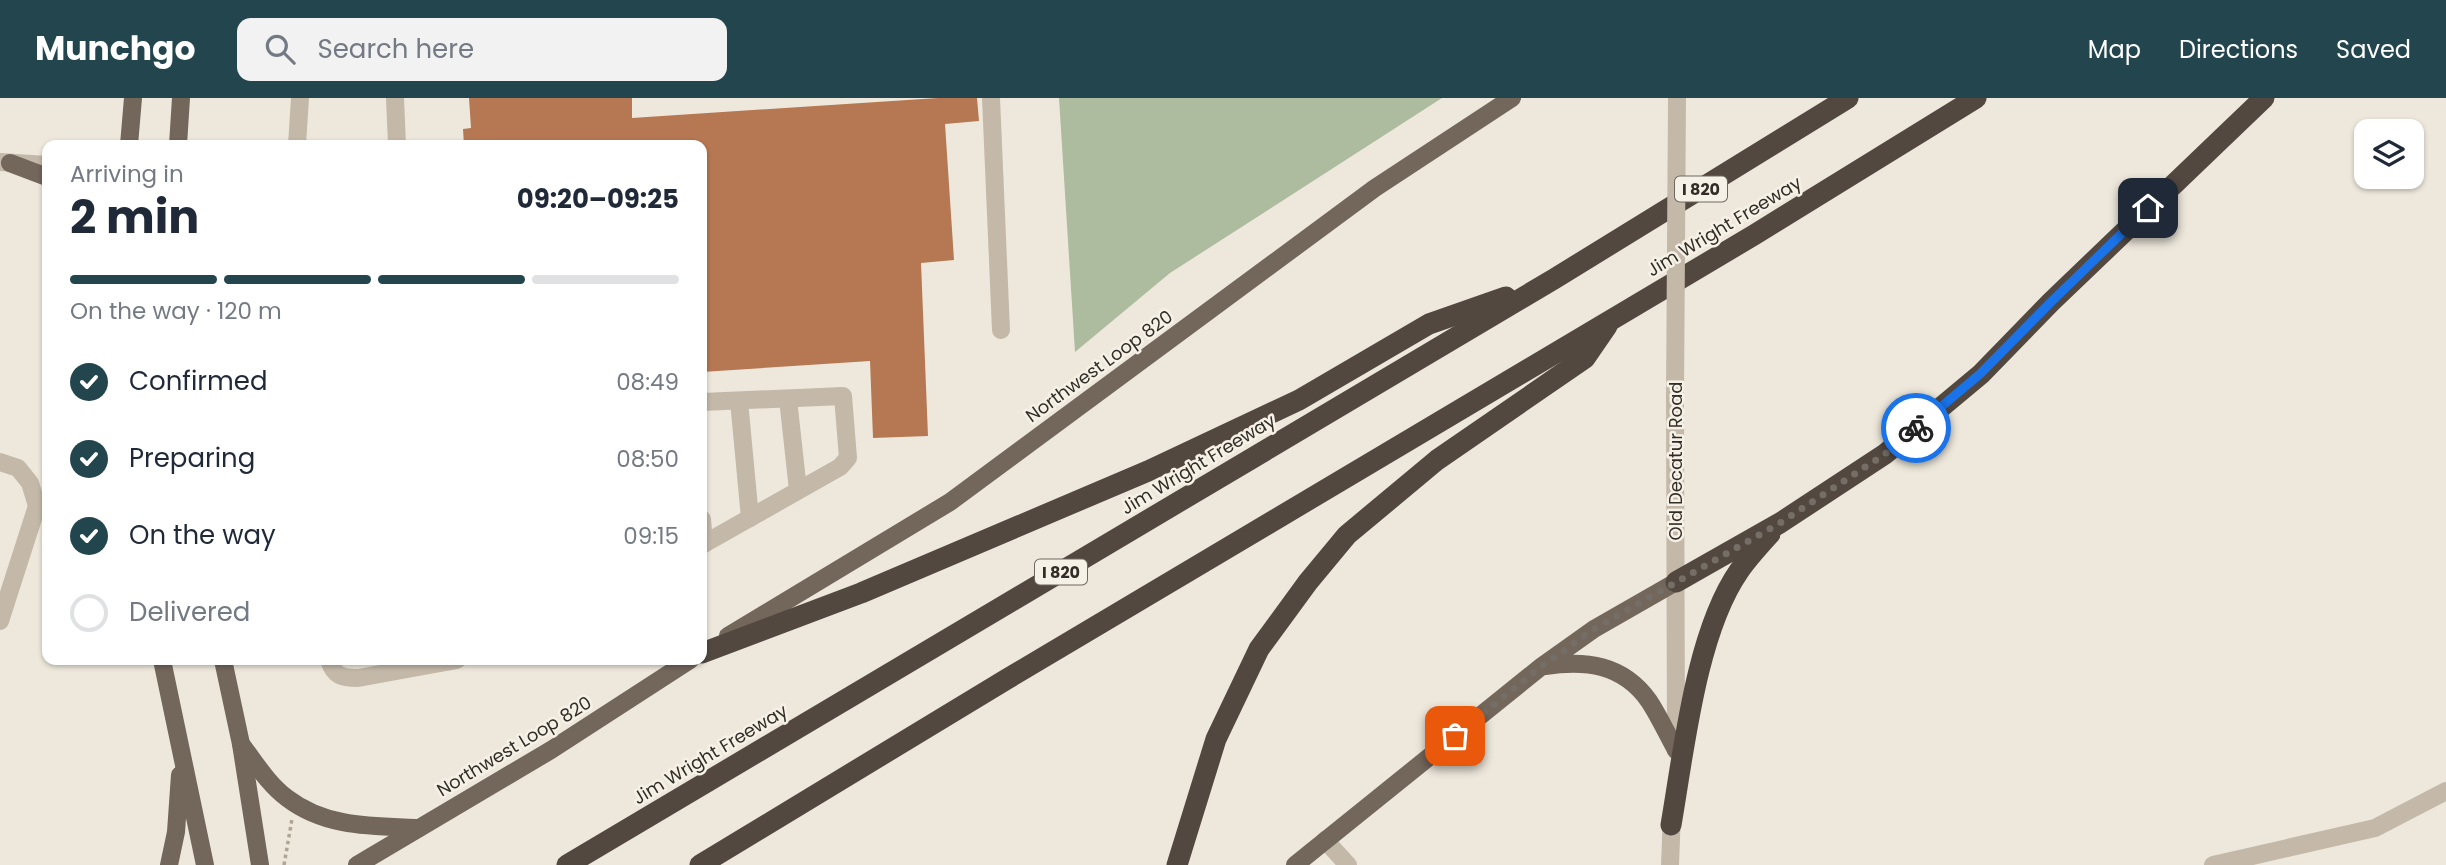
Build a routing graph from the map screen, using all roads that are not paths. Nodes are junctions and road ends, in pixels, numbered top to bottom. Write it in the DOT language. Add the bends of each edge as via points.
graph roads {
  1 [pos="133,98"];
  2 [pos="181,98"];
  3 [pos="300,98"];
  4 [pos="395,98"];
  5 [pos="991,98"];
  6 [pos="1513,98"];
  7 [pos="1677,98"];
  8 [pos="1848,98"];
  9 [pos="1976,98"];
  10 [pos="2264,98"];
  11 [pos="129,140"];
  12 [pos="178,140"];
  13 [pos="297,140"];
  14 [pos="397,140"];
  15 [pos="5,162"];
  16 [pos="42,165"];
  17 [pos="42,175"];
  18 [pos="1554,279"];
  19 [pos="1611,320"];
  20 [pos="1001,330"];
  21 [pos="788,398"];
  22 [pos="739,401"];
  23 [pos="707,402"];
  24 [pos="0,462"];
  25 [pos="798,491"];
  26 [pos="750,518"];
  27 [pos="1780,523"];
  28 [pos="707,543"];
  29 [pos="1676,582"];
  30 [pos="0,621"];
  31 [pos="707,650"];
  32 [pos="707,651"];
  33 [pos="163,665"];
  34 [pos="224,665"];
  35 [pos="331,665"];
  36 [pos="405,665"];
  37 [pos="682,665"];
  38 [pos="1542,666"];
  39 [pos="381,667"];
  40 [pos="241,744"];
  41 [pos="1676,750"];
  42 [pos="182,754"];
  43 [pos="2446,791"];
  44 [pos="1671,825"];
  45 [pos="419,828"];
  46 [pos="1325,840"];
  47 [pos="169,865"];
  48 [pos="205,865"];
  49 [pos="260,865"];
  50 [pos="357,865"];
  51 [pos="567,865"];
  52 [pos="700,865"];
  53 [pos="1177,865"];
  54 [pos="1295,865"];
  55 [pos="1348,865"];
  56 [pos="1670,865"];
  57 [pos="2213,865"];
  1 -- 11 [label="main road"];
  2 -- 12 [label="main road"];
  3 -- 13 [label="street"];
  4 -- 14 [label="street"];
  5 -- 20 [label="street"];
  6 -- 31 [label="main road, Northwest Loop 820" via="1375,188 950,502"];
  7 -- 29 [label="street, Old Decatur Road, bridge"];
  8 -- 18 [label="highway, Jim Wright Freeway / I 820"];
  9 -- 19 [label="highway, Jim Wright Freeway"];
  10 -- 27 [label="highway" via="1980,374 1885,454"];
  15 -- 16 [label="street"];
  15 -- 17 [label="main road"];
  18 -- 32 [label="highway" via="1429,324 1299,400 1136,477 862,593"];
  18 -- 51 [label="highway, Jim Wright Freeway / I 820"];
  19 -- 52 [label="highway, Jim Wright Freeway"];
  19 -- 53 [label="highway" via="1586,358 1437,460 1347,535 1308,582 1259,649 1216,739"];
  21 -- 22 [label="street"];
  21 -- 25 [label="street"];
  21 -- 25 [label="street" via="843,396 848,458"];
  22 -- 23 [label="street"];
  22 -- 26 [label="street"];
  24 -- 30 [label="street" via="18,468 30,483 37,506"];
  25 -- 26 [label="street"];
  26 -- 28 [label="street"];
  27 -- 29 [label="highway"];
  27 -- 44 [label="highway" via="1738,573 1709,634"];
  29 -- 38 [label="main road" via="1594,629"];
  29 -- 41 [label="street, Old Decatur Road"];
  33 -- 42 [label="main road"];
  34 -- 40 [label="main road"];
  35 -- 39 [label="street" via="342,678 358,678"];
  36 -- 39 [label="street"];
  37 -- 45 [label="main road, Northwest Loop 820"];
  38 -- 41 [label="main road" via="1594,664 1625,678 1649,701"];
  38 -- 46 [label="main road"];
  40 -- 45 [label="main road" via="287,799 314,814 360,826"];
  40 -- 49 [label="main road"];
  41 -- 44 [label="street, Old Decatur Road"];
  42 -- 47 [label="main road"];
  42 -- 48 [label="main road"];
  43 -- 57 [label="street" via="2375,828"];
  44 -- 56 [label="street, Old Decatur Road"];
  45 -- 50 [label="main road, Northwest Loop 820"];
  46 -- 54 [label="main road"];
  46 -- 55 [label="street"];
}
